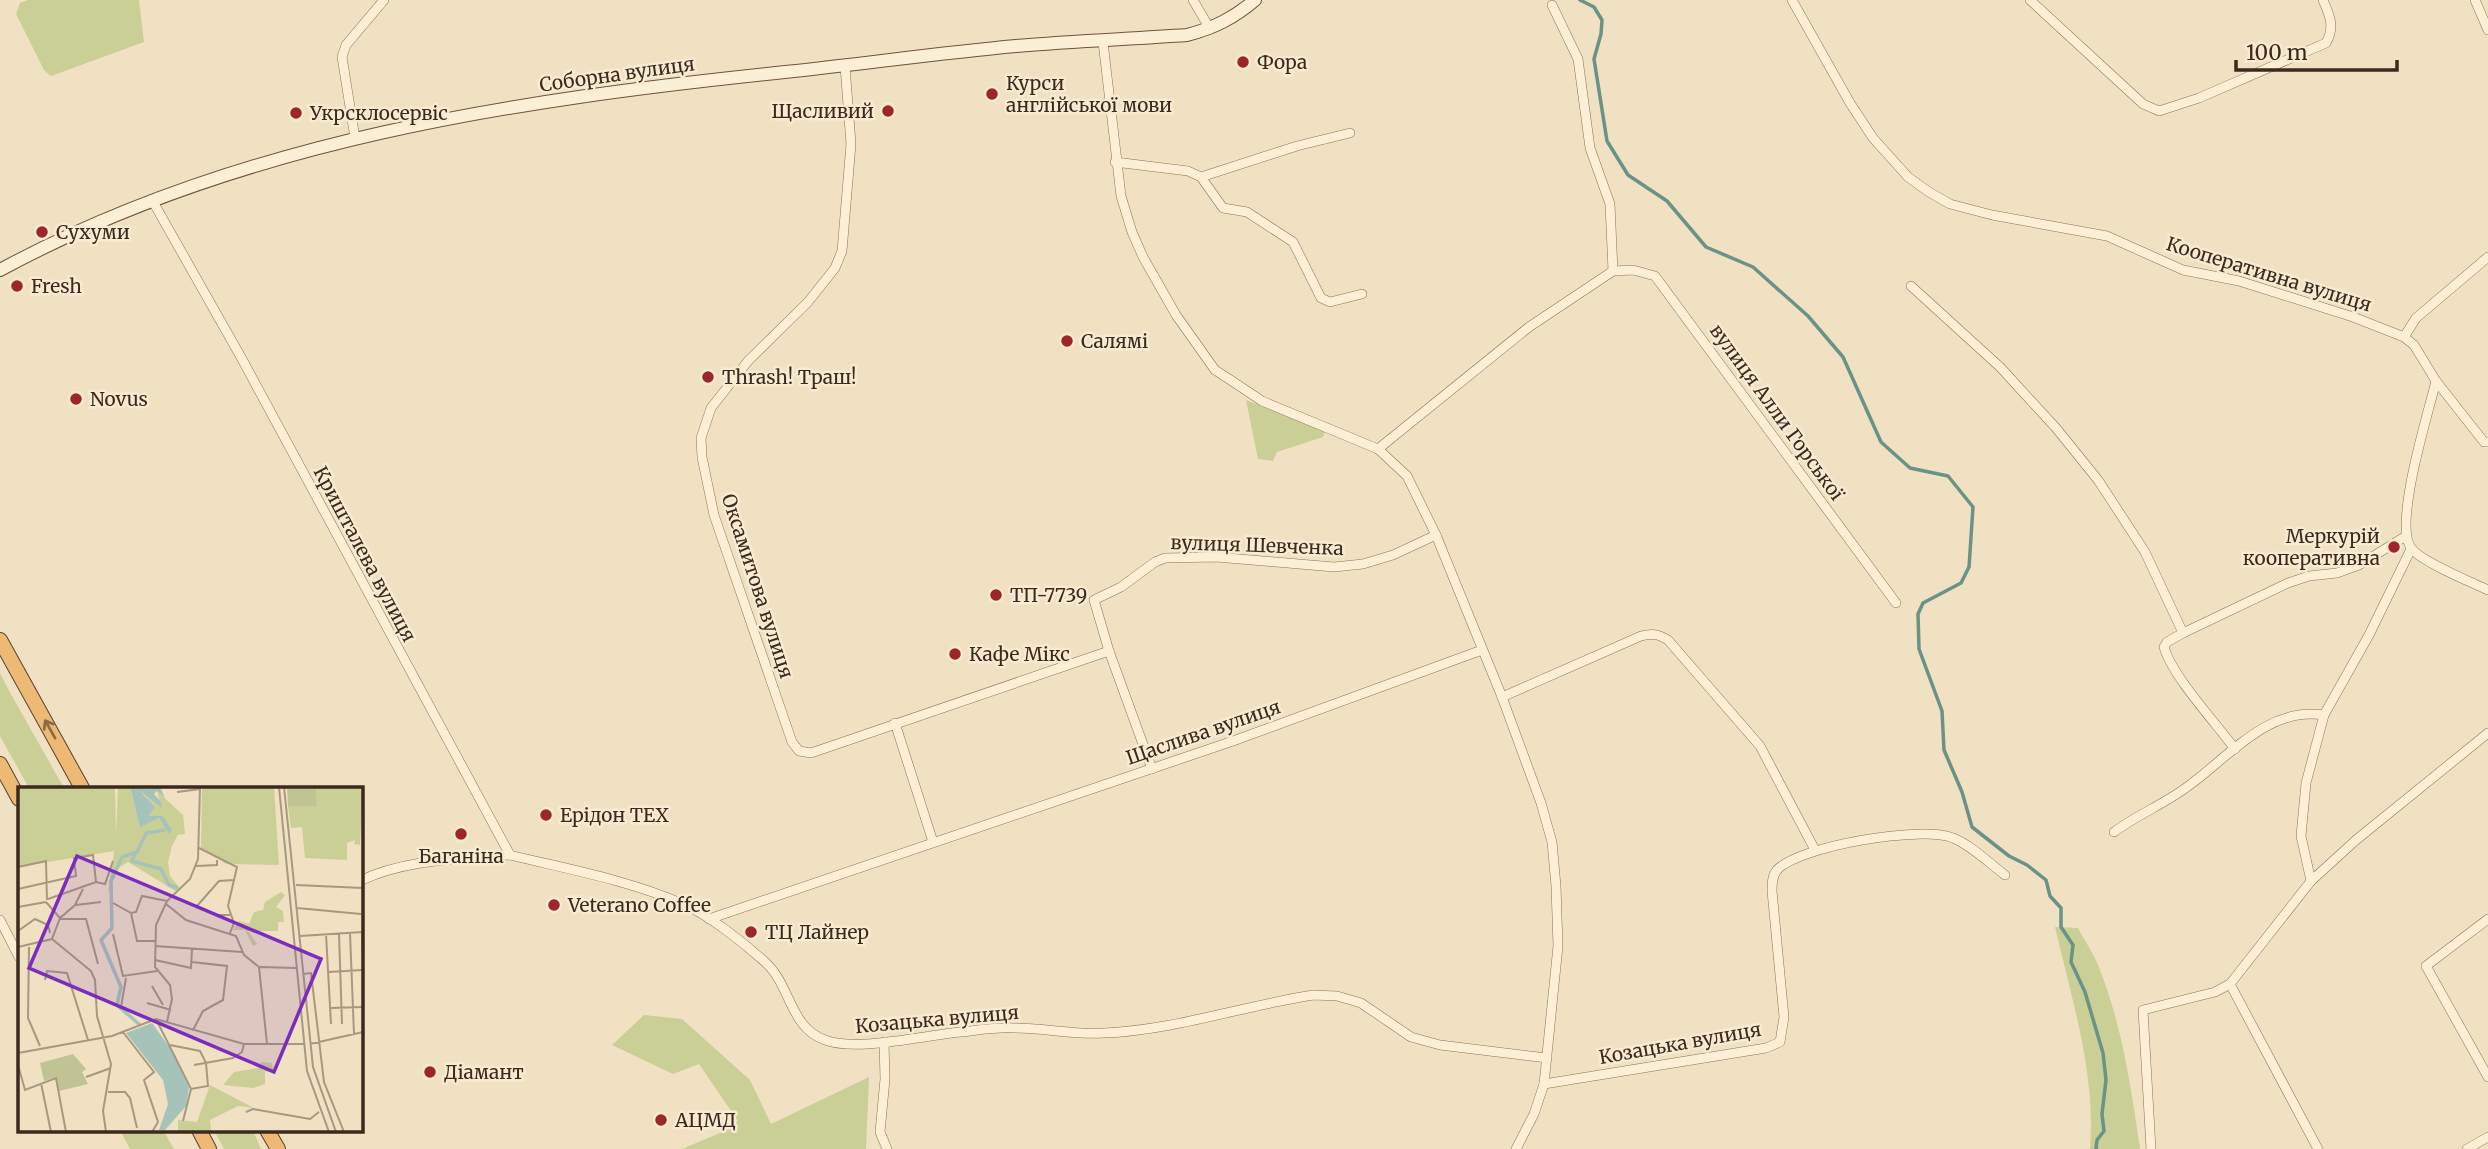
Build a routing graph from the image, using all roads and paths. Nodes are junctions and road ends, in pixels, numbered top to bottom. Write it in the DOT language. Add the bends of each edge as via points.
graph roads {
  1 [pos="384,0"];
  2 [pos="1192,0"];
  3 [pos="1255,0"];
  4 [pos="1792,0"];
  5 [pos="2030,0"];
  6 [pos="2323,0"];
  7 [pos="2475,0"];
  8 [pos="1552,5"];
  9 [pos="1210,29"];
  10 [pos="2488,30"];
  11 [pos="1103,42"];
  12 [pos="845,66"];
  13 [pos="1350,133"];
  14 [pos="355,138"];
  15 [pos="1115,162"];
  16 [pos="1201,177"];
  17 [pos="152,200"];
  18 [pos="2488,257"];
  19 [pos="0,270"];
  20 [pos="1613,271"];
  21 [pos="1911,286"];
  22 [pos="1362,294"];
  23 [pos="2404,337"];
  24 [pos="2437,381"];
  25 [pos="2488,442"];
  26 [pos="1378,449"];
  27 [pos="1436,535"];
  28 [pos="2406,536"];
  29 [pos="2412,549"];
  30 [pos="2488,590"];
  31 [pos="1896,603"];
  32 [pos="2183,633"];
  33 [pos="0,640"];
  34 [pos="1482,650"];
  35 [pos="1109,651"];
  36 [pos="1502,697"];
  37 [pos="2324,715"];
  38 [pos="895,723"];
  39 [pos="2488,733"];
  40 [pos="2235,749"];
  41 [pos="0,764"];
  42 [pos="1152,769"];
  43 [pos="81,787"];
  44 [pos="18,797"];
  45 [pos="2114,832"];
  46 [pos="933,842"];
  47 [pos="1815,850"];
  48 [pos="509,855"];
  49 [pos="2005,875"];
  50 [pos="362,880"];
  51 [pos="2311,881"];
  52 [pos="709,919"];
  53 [pos="2488,919"];
  54 [pos="0,920"];
  55 [pos="18,955"];
  56 [pos="2230,984"];
  57 [pos="884,1042"];
  58 [pos="1547,1058"];
  59 [pos="2488,1077"];
  60 [pos="1544,1084"];
  61 [pos="200,1132"];
  62 [pos="268,1132"];
  63 [pos="2488,1137"];
  64 [pos="209,1149"];
  65 [pos="278,1149"];
  66 [pos="887,1149"];
  67 [pos="1516,1149"];
  68 [pos="2151,1149"];
  69 [pos="2318,1149"];
  70 [pos="2467,1149"];
  1 -- 14 [label="street" via="346,45 342,57"];
  2 -- 9 [label="street"];
  3 -- 9 [label="main road, Соборна вулиця"];
  4 -- 23 [label="street, Кооперативна вулиця" via="1873,138 1908,177 1950,204 2107,236 2183,270 2239,281"];
  5 -- 6 [label="street" via="2143,104 2159,111 2326,44 2332,33"];
  7 -- 10 [label="street"];
  8 -- 20 [label="street" via="1578,59 1590,148 1610,204"];
  9 -- 11 [label="main road, Соборна вулиця"];
  11 -- 12 [label="main road, Соборна вулиця" via="1015,46"];
  11 -- 15 [label="street"];
  12 -- 14 [label="main road, Соборна вулиця" via="615,92"];
  12 -- 38 [label="street, Оксамитова вулиця" via="852,144 842,251 821,287 748,361 711,408 701,438 702,457 714,515 792,743 799,751 811,753"];
  13 -- 16 [label="street"];
  14 -- 17 [label="main road, Соборна вулиця"];
  15 -- 16 [label="street"];
  15 -- 26 [label="street" via="1121,196 1143,257 1176,316 1215,370 1262,401"];
  16 -- 22 [label="street" via="1223,208 1247,212 1293,242 1321,298 1330,302"];
  17 -- 19 [label="main road, Соборна вулиця" via="63,237"];
  17 -- 48 [label="street, Кришталева вулиця"];
  18 -- 23 [label="street" via="2416,318"];
  20 -- 26 [label="street" via="1529,327"];
  20 -- 31 [label="street, вулиця Алли Горської" via="1655,276"];
  21 -- 32 [label="street" via="2000,367 2098,480 2146,552"];
  23 -- 24 [label="street, Кооперативна вулиця"];
  24 -- 25 [label="street, Кооперативна вулиця"];
  24 -- 28 [label="street" via="2406,505"];
  26 -- 27 [label="street" via="1407,476"];
  27 -- 34 [label="street"];
  27 -- 35 [label="street, вулиця Шевченка" via="1393,555 1334,567 1216,557 1165,558 1094,600"];
  28 -- 29 [label="street"];
  28 -- 32 [label="street" via="2359,565 2288,583"];
  29 -- 30 [label="street"];
  29 -- 37 [label="street"];
  32 -- 40 [label="street" via="2167,642 2166,655"];
  43 -- 33 [label="highway, one-way"];
  34 -- 36 [label="street"];
  34 -- 42 [label="street, Щаслива вулиця"];
  35 -- 38 [label="street, Оксамитова вулиця"];
  35 -- 42 [label="street, вулиця Шевченка"];
  36 -- 47 [label="street" via="1641,636 1651,633 1668,639 1760,746"];
  36 -- 58 [label="street" via="1552,842 1558,946"];
  37 -- 40 [label="street" via="2288,716 2270,723"];
  37 -- 51 [label="street" via="2306,783 2301,835"];
  38 -- 46 [label="street"];
  39 -- 51 [label="street"];
  40 -- 45 [label="street" via="2185,788"];
  41 -- 44 [label="highway"];
  42 -- 46 [label="street, Щаслива вулиця"];
  46 -- 52 [label="street, Щаслива вулиця"];
  47 -- 49 [label="street, Козацька вулиця" via="1878,837 1937,835 1952,837"];
  47 -- 60 [label="street, Козацька вулиця" via="1778,870 1773,878 1784,1017 1780,1042"];
  48 -- 50 [label="street" via="426,863"];
  48 -- 52 [label="street, Козацька вулиця" via="664,897"];
  51 -- 56 [label="street"];
  52 -- 57 [label="street, Козацька вулиця" via="775,972 798,1020 809,1031 848,1044"];
  53 -- 59 [label="street" via="2426,965"];
  54 -- 55 [label="street"];
  56 -- 68 [label="street" via="2143,1010"];
  56 -- 69 [label="street"];
  57 -- 58 [label="street, Козацька вулиця" via="1014,1028 1104,1033 1159,1027 1313,995 1362,1003 1411,1037 1440,1045"];
  57 -- 66 [label="street" via="880,1132"];
  58 -- 60 [label="street"];
  60 -- 67 [label="street" via="1535,1114"];
  61 -- 64 [label="highway"];
  62 -- 65 [label="highway"];
  63 -- 70 [label="street"];
}
